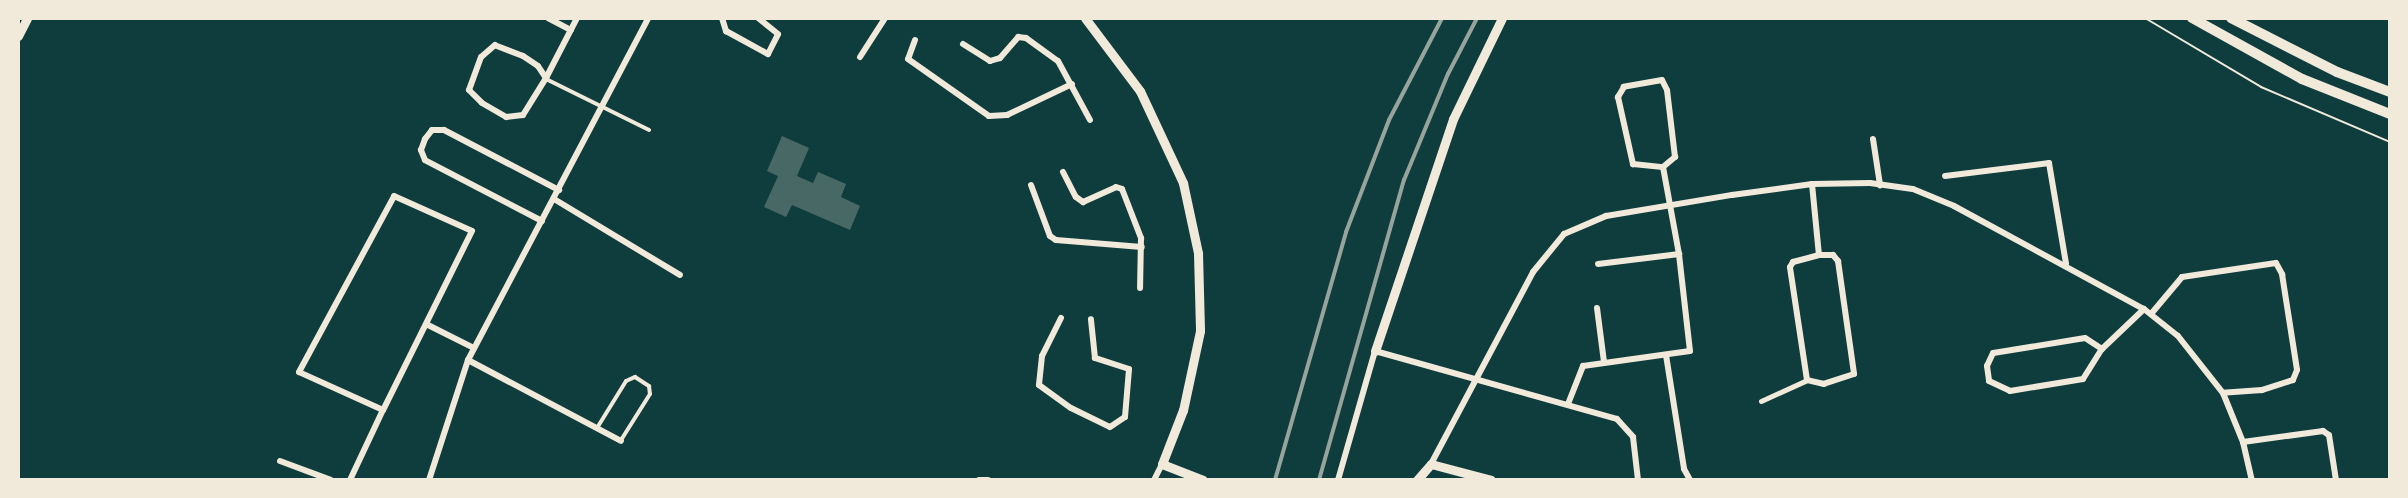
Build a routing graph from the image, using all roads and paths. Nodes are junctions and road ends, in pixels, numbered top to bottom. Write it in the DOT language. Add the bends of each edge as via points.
graph roads {
  1 [pos="27,18"];
  2 [pos="548,18"];
  3 [pos="577,18"];
  4 [pos="648,18"];
  5 [pos="722,18"];
  6 [pos="758,18"];
  7 [pos="885,18"];
  8 [pos="1085,18"];
  9 [pos="1502,18"];
  10 [pos="2145,18"];
  11 [pos="2192,18"];
  12 [pos="2231,18"];
  13 [pos="571,30"];
  14 [pos="18,36"];
  15 [pos="915,40"];
  16 [pos="963,44"];
  17 [pos="860,57"];
  18 [pos="546,78"];
  19 [pos="1072,84"];
  20 [pos="2390,92"];
  21 [pos="601,107"];
  22 [pos="2390,114"];
  23 [pos="1090,120"];
  24 [pos="649,130"];
  25 [pos="1873,139"];
  26 [pos="2390,142"];
  27 [pos="1663,167"];
  28 [pos="1063,172"];
  29 [pos="1945,176"];
  30 [pos="1812,184"];
  31 [pos="1030,185"];
  32 [pos="1880,185"];
  33 [pos="559,190"];
  34 [pos="554,200"];
  35 [pos="1670,206"];
  36 [pos="542,221"];
  37 [pos="1142,247"];
  38 [pos="1679,254"];
  39 [pos="1819,255"];
  40 [pos="1598,264"];
  41 [pos="2066,264"];
  42 [pos="680,275"];
  43 [pos="1140,288"];
  44 [pos="1597,308"];
  45 [pos="2144,309"];
  46 [pos="2151,314"];
  47 [pos="1061,318"];
  48 [pos="1091,319"];
  49 [pos="428,325"];
  50 [pos="474,348"];
  51 [pos="2102,349"];
  52 [pos="1375,351"];
  53 [pos="1666,355"];
  54 [pos="468,360"];
  55 [pos="1604,362"];
  56 [pos="1475,380"];
  57 [pos="1807,380"];
  58 [pos="2223,393"];
  59 [pos="1761,401"];
  60 [pos="1568,404"];
  61 [pos="383,410"];
  62 [pos="597,429"];
  63 [pos="621,441"];
  64 [pos="2243,441"];
  65 [pos="280,461"];
  66 [pos="1162,464"];
  67 [pos="1431,464"];
  68 [pos="331,480"];
  69 [pos="350,480"];
  70 [pos="429,480"];
  71 [pos="979,480"];
  72 [pos="988,480"];
  73 [pos="1154,480"];
  74 [pos="1203,480"];
  75 [pos="1338,480"];
  76 [pos="1417,480"];
  77 [pos="1491,480"];
  78 [pos="1638,480"];
  79 [pos="1690,480"];
  80 [pos="2252,480"];
  81 [pos="2336,480"];
  1 -- 14 [label="street"];
  2 -- 13 [label="street"];
  3 -- 13 [label="street"];
  4 -- 21 [label="street"];
  5 -- 6 [label="street" via="726,31 768,54 778,34"];
  7 -- 17 [label="street"];
  8 -- 66 [label="street" via="1140,91 1160,128 1183,183 1196,242 1200,307 1195,365"];
  9 -- 52 [label="street" via="1449,129"];
  10 -- 26 [label="path" via="2261,87"];
  11 -- 22 [label="main road" via="2302,79"];
  12 -- 20 [label="main road" via="2337,72"];
  13 -- 18 [label="street"];
  15 -- 19 [label="street" via="908,59 989,116 1007,115"];
  16 -- 19 [label="street" via="990,61 1000,58 1018,37 1026,38 1055,58"];
  18 -- 18 [label="street" via="538,66 523,56 495,45 481,57 469,90 482,104 507,117 517,117 527,111"];
  18 -- 21 [label="lane"];
  19 -- 23 [label="street"];
  21 -- 24 [label="lane"];
  21 -- 33 [label="street"];
  25 -- 32 [label="street"];
  27 -- 27 [label="street" via="1675,157 1665,83 1651,80 1624,87 1618,97 1633,164"];
  27 -- 35 [label="street"];
  28 -- 37 [label="street" via="1076,197 1083,202 1116,187 1122,189"];
  29 -- 41 [label="street" via="2049,163"];
  30 -- 32 [label="street"];
  30 -- 35 [label="street"];
  30 -- 39 [label="street"];
  31 -- 37 [label="street" via="1050,236 1056,240"];
  32 -- 41 [label="street" via="1913,189 1954,206"];
  33 -- 34 [label="street"];
  33 -- 36 [label="street" via="444,129 432,130 424,139 421,150 425,160"];
  34 -- 36 [label="street"];
  34 -- 42 [label="street"];
  35 -- 38 [label="street"];
  35 -- 56 [label="street" via="1606,216 1564,234 1533,272"];
  36 -- 50 [label="street"];
  37 -- 43 [label="street"];
  38 -- 40 [label="street"];
  38 -- 53 [label="street" via="1690,351"];
  39 -- 57 [label="street" via="1793,261 1790,267"];
  39 -- 57 [label="street" via="1833,255 1838,261 1854,374 1824,384"];
  41 -- 45 [label="street"];
  44 -- 55 [label="street"];
  45 -- 46 [label="street"];
  45 -- 51 [label="street"];
  46 -- 58 [label="street" via="2178,336"];
  46 -- 58 [label="street" via="2182,277 2276,263 2282,274 2297,370 2293,380 2262,390"];
  47 -- 48 [label="street" via="1042,356 1039,385 1071,408 1110,427 1125,417 1129,369 1095,358"];
  49 -- 50 [label="street"];
  49 -- 61 [label="street"];
  49 -- 61 [label="street" via="471,231 394,196 299,372"];
  50 -- 54 [label="street"];
  51 -- 51 [label="street" via="2085,338 1994,353 1987,366 1989,381 2010,391 2083,379"];
  52 -- 56 [label="street"];
  52 -- 75 [label="street"];
  53 -- 55 [label="street"];
  53 -- 79 [label="street" via="1684,469"];
  54 -- 62 [label="street"];
  54 -- 70 [label="street"];
  55 -- 60 [label="street" via="1583,366"];
  56 -- 60 [label="street"];
  56 -- 67 [label="street"];
  57 -- 59 [label="street"];
  58 -- 64 [label="street"];
  60 -- 78 [label="street" via="1617,419 1628,428 1633,437"];
  61 -- 69 [label="street"];
  62 -- 63 [label="street"];
  62 -- 63 [label="lane" via="626,381 636,377 649,386 650,393"];
  64 -- 80 [label="street"];
  64 -- 81 [label="street" via="2323,431 2329,435"];
  65 -- 68 [label="street"];
  66 -- 73 [label="street"];
  66 -- 74 [label="street"];
  67 -- 76 [label="street"];
  67 -- 77 [label="street"];
  71 -- 72 [label="street"];
}
